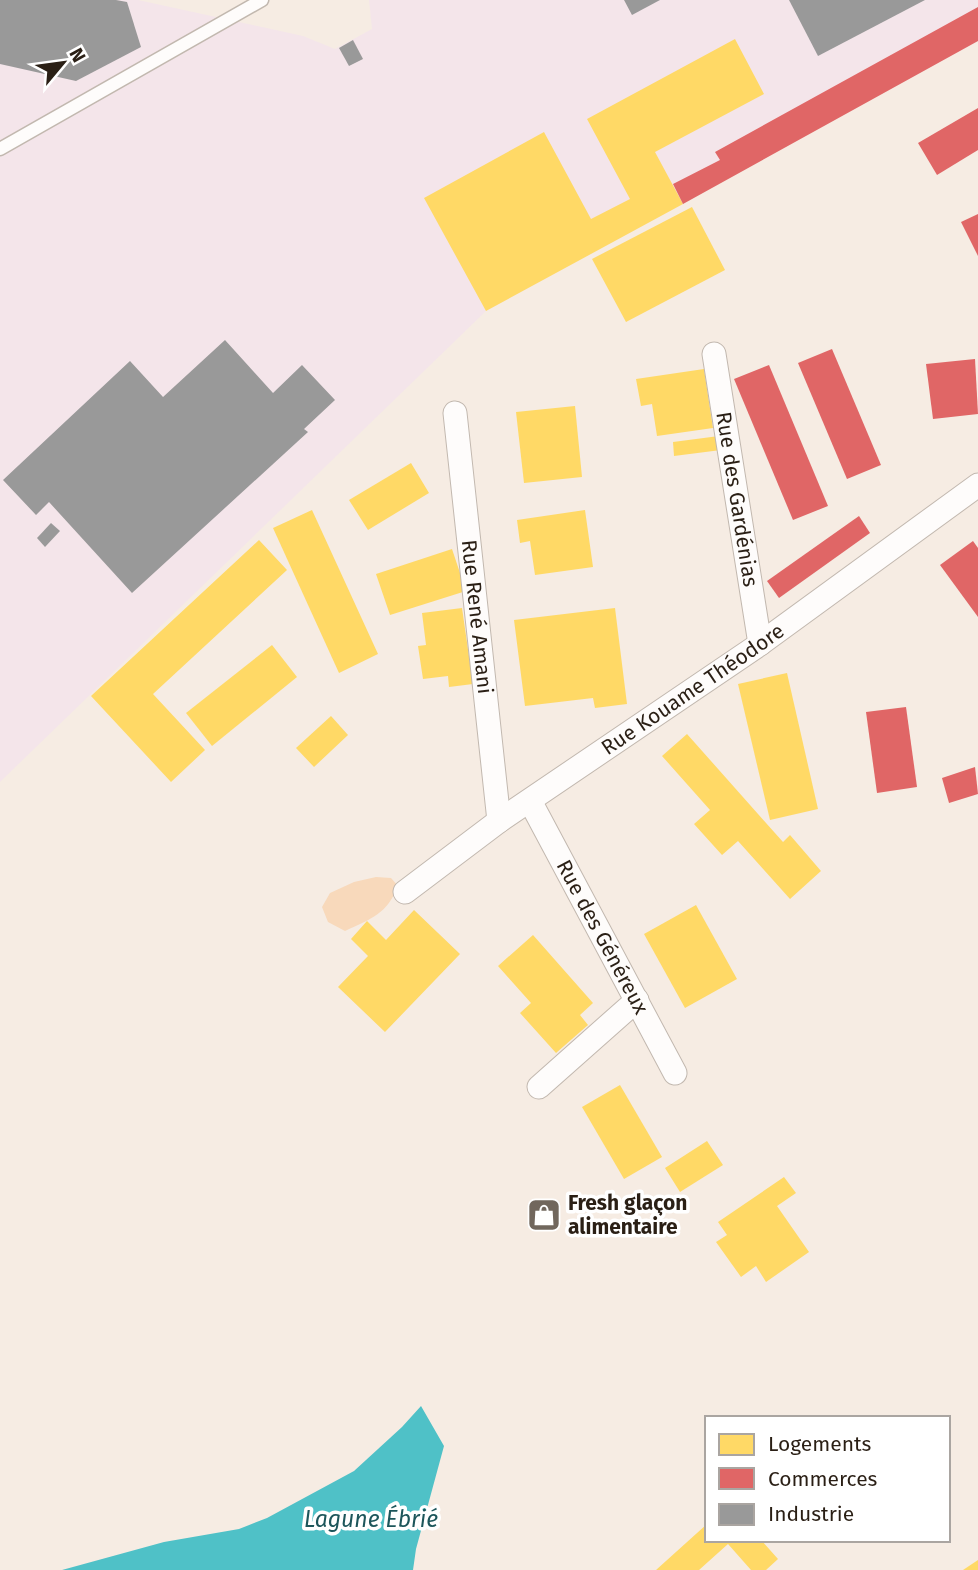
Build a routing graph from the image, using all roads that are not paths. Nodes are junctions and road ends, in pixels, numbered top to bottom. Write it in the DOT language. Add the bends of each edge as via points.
graph roads {
  1 [pos="262,0"];
  2 [pos="0,149"];
  3 [pos="714,354"];
  4 [pos="455,413"];
  5 [pos="978,485"];
  6 [pos="760,645"];
  7 [pos="530,800"];
  8 [pos="499,821"];
  9 [pos="405,892"];
  10 [pos="637,1000"];
  11 [pos="675,1073"];
  12 [pos="539,1087"];
  1 -- 2 [label="lane"];
  3 -- 6 [label="street, Rue des Gardénias"];
  4 -- 8 [label="street, Rue René Amani"];
  5 -- 6 [label="street, Rue Kouame Théodore"];
  6 -- 7 [label="street, Rue Kouame Théodore"];
  7 -- 8 [label="street, Rue Kouame Théodore"];
  7 -- 10 [label="street, Rue des Généreux"];
  8 -- 9 [label="street, Rue Kouame Théodore"];
  10 -- 11 [label="street, Rue des Généreux"];
  10 -- 12 [label="street"];
}
